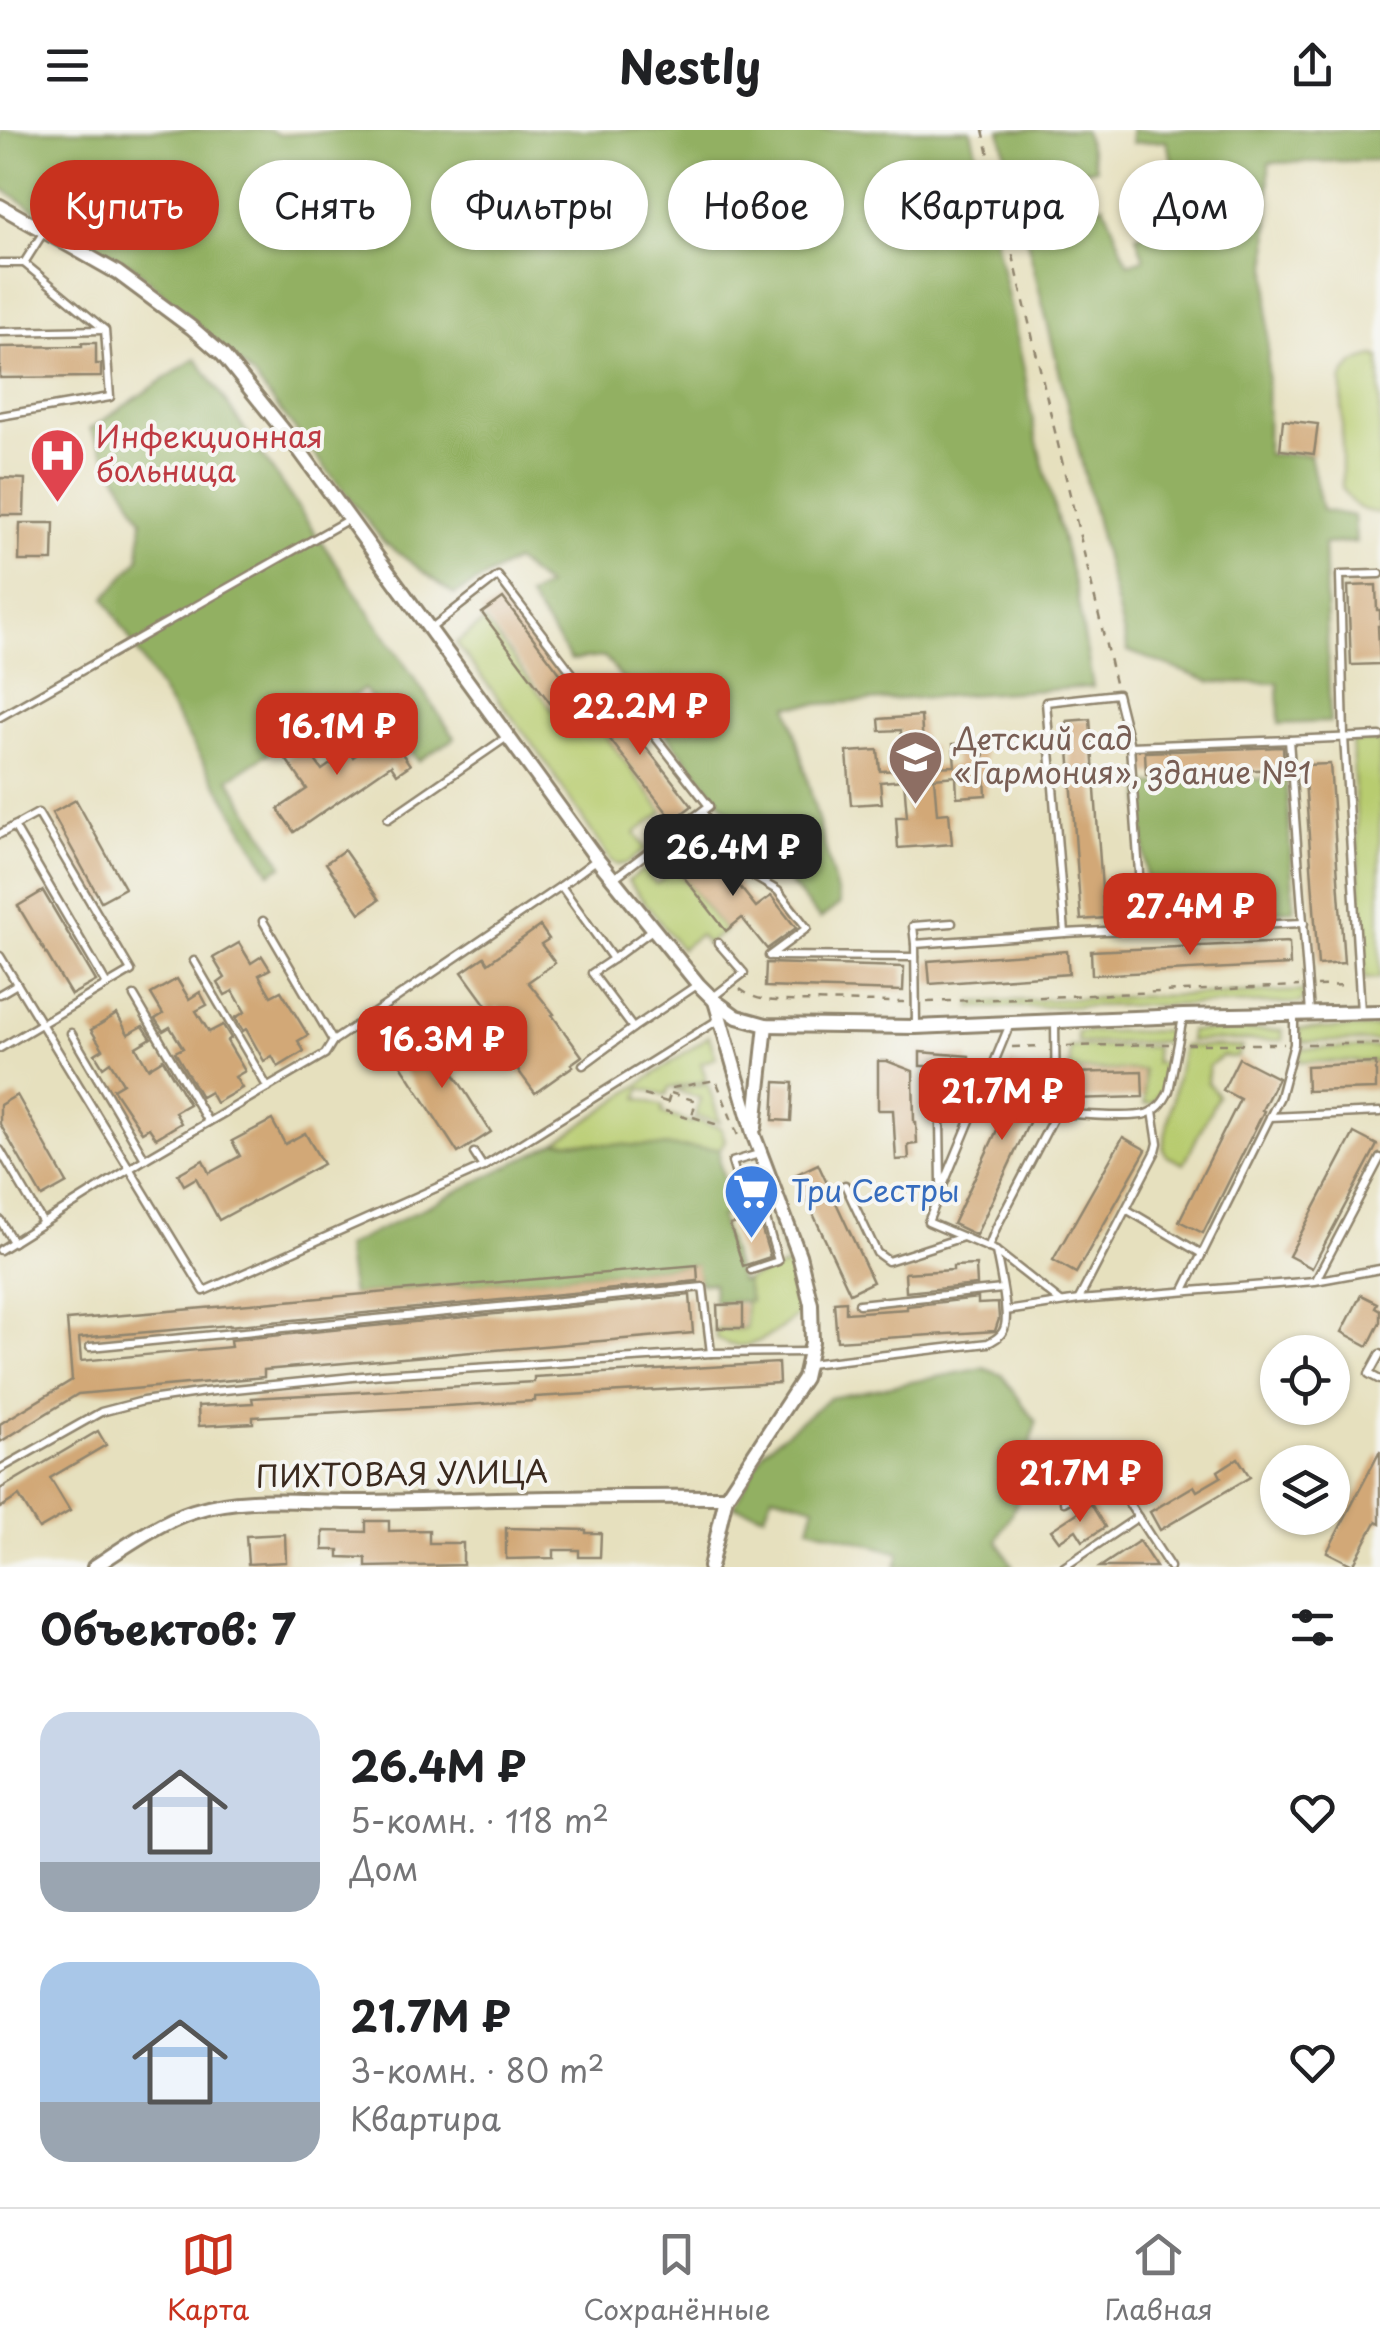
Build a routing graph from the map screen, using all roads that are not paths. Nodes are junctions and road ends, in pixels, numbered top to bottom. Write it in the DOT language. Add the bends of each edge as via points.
graph roads {
  1 [pos="0,206"];
  2 [pos="30,224"];
  3 [pos="33,250"];
  4 [pos="76,250"];
  5 [pos="0,263"];
  6 [pos="24,264"];
  7 [pos="105,330"];
  8 [pos="0,332"];
  9 [pos="0,416"];
  10 [pos="349,519"];
  11 [pos="1380,574"];
  12 [pos="430,629"];
  13 [pos="0,717"];
  14 [pos="1380,736"];
  15 [pos="508,737"];
  16 [pos="1344,737"];
  17 [pos="1289,740"];
  18 [pos="1130,746"];
  19 [pos="702,812"];
  20 [pos="388,819"];
  21 [pos="14,826"];
  22 [pos="0,834"];
  23 [pos="597,859"];
  24 [pos="612,879"];
  25 [pos="561,886"];
  26 [pos="263,921"];
  27 [pos="952,923"];
  28 [pos="1304,923"];
  29 [pos="1142,929"];
  30 [pos="654,930"];
  31 [pos="1065,933"];
  32 [pos="718,943"];
  33 [pos="915,944"];
  34 [pos="0,956"];
  35 [pos="915,957"];
  36 [pos="613,959"];
  37 [pos="194,962"];
  38 [pos="17,984"];
  39 [pos="698,984"];
  40 [pos="107,986"];
  41 [pos="0,994"];
  42 [pos="134,996"];
  43 [pos="714,999"];
  44 [pos="1310,1012"];
  45 [pos="1360,1012"];
  46 [pos="1380,1012"];
  47 [pos="1294,1013"];
  48 [pos="1183,1016"];
  49 [pos="719,1020"];
  50 [pos="1055,1022"];
  51 [pos="41,1024"];
  52 [pos="1010,1024"];
  53 [pos="766,1026"];
  54 [pos="916,1027"];
  55 [pos="633,1028"];
  56 [pos="70,1033"];
  57 [pos="333,1040"];
  58 [pos="0,1048"];
  59 [pos="583,1065"];
  60 [pos="268,1088"];
  61 [pos="1154,1111"];
  62 [pos="1380,1112"];
  63 [pos="1056,1113"];
  64 [pos="1270,1117"];
  65 [pos="940,1120"];
  66 [pos="208,1122"];
  67 [pos="754,1136"];
  68 [pos="0,1150"];
  69 [pos="474,1153"];
  70 [pos="761,1154"];
  71 [pos="1380,1158"];
  72 [pos="145,1160"];
  73 [pos="484,1167"];
  74 [pos="129,1170"];
  75 [pos="845,1185"];
  76 [pos="941,1189"];
  77 [pos="1126,1209"];
  78 [pos="0,1220"];
  79 [pos="43,1223"];
  80 [pos="962,1237"];
  81 [pos="13,1242"];
  82 [pos="992,1249"];
  83 [pos="0,1250"];
  84 [pos="1202,1254"];
  85 [pos="1380,1269"];
  86 [pos="750,1270"];
  87 [pos="1315,1281"];
  88 [pos="1002,1289"];
  89 [pos="1184,1291"];
  90 [pos="1079,1300"];
  91 [pos="1062,1303"];
  92 [pos="858,1304"];
  93 [pos="1006,1311"];
  94 [pos="90,1347"];
  95 [pos="710,1353"];
  96 [pos="1380,1354"];
  97 [pos="809,1358"];
  98 [pos="1380,1380"];
  99 [pos="0,1469"];
  100 [pos="726,1497"];
  101 [pos="1064,1502"];
  102 [pos="1138,1517"];
  103 [pos="94,1567"];
  104 [pos="710,1567"];
  105 [pos="1064,1567"];
  106 [pos="1170,1567"];
  1 -- 2 [label="street"];
  3 -- 6 [label="lane"];
  4 -- 10 [label="street" via="118,273 224,355"];
  5 -- 6 [label="lane"];
  6 -- 7 [label="lane"];
  7 -- 8 [label="lane"];
  7 -- 9 [label="lane" via="110,397"];
  10 -- 12 [label="street"];
  10 -- 13 [label="lane"];
  11 -- 16 [label="lane" via="1340,575"];
  12 -- 15 [label="street"];
  12 -- 19 [label="lane" via="498,576 582,686 617,688 709,806"];
  14 -- 16 [label="lane"];
  15 -- 20 [label="lane"];
  15 -- 23 [label="street"];
  16 -- 17 [label="lane"];
  16 -- 45 [label="lane"];
  17 -- 18 [label="lane"];
  17 -- 28 [label="lane"];
  18 -- 29 [label="lane"];
  18 -- 31 [label="lane" via="1118,694 1046,702"];
  19 -- 24 [label="lane"];
  19 -- 35 [label="lane" via="806,928 769,956"];
  21 -- 22 [label="lane"];
  21 -- 40 [label="lane"];
  21 -- 40 [label="lane" via="38,813 131,971"];
  23 -- 24 [label="street"];
  23 -- 25 [label="lane"];
  24 -- 30 [label="street"];
  25 -- 36 [label="lane"];
  25 -- 57 [label="lane"];
  26 -- 57 [label="lane"];
  27 -- 33 [label="lane" via="913,926"];
  28 -- 29 [label="lane"];
  28 -- 44 [label="lane"];
  29 -- 31 [label="lane"];
  30 -- 36 [label="lane"];
  30 -- 39 [label="street"];
  31 -- 33 [label="lane"];
  32 -- 43 [label="lane" via="744,974"];
  33 -- 35 [label="lane"];
  34 -- 38 [label="lane"];
  35 -- 54 [label="lane"];
  36 -- 55 [label="lane" via="592,973"];
  37 -- 60 [label="lane"];
  38 -- 41 [label="lane"];
  38 -- 51 [label="lane"];
  39 -- 43 [label="street"];
  39 -- 55 [label="lane"];
  40 -- 51 [label="lane"];
  42 -- 66 [label="lane"];
  43 -- 49 [label="street"];
  43 -- 53 [label="street" via="737,1017"];
  44 -- 45 [label="street"];
  44 -- 47 [label="street"];
  45 -- 46 [label="street"];
  47 -- 48 [label="street"];
  47 -- 64 [label="lane" via="1294,1044"];
  48 -- 50 [label="street"];
  48 -- 61 [label="lane" via="1169,1091"];
  49 -- 67 [label="street"];
  49 -- 73 [label="lane"];
  50 -- 52 [label="street"];
  50 -- 63 [label="lane"];
  51 -- 58 [label="lane"];
  51 -- 74 [label="lane"];
  52 -- 54 [label="street"];
  52 -- 76 [label="lane"];
  53 -- 54 [label="street"];
  53 -- 67 [label="street"];
  55 -- 59 [label="lane"];
  56 -- 72 [label="lane"];
  57 -- 60 [label="lane" via="325,1054"];
  60 -- 66 [label="lane"];
  61 -- 63 [label="lane"];
  61 -- 77 [label="lane" via="1156,1151"];
  62 -- 64 [label="lane"];
  63 -- 82 [label="lane" via="996,1228"];
  64 -- 84 [label="lane"];
  65 -- 76 [label="lane"];
  66 -- 72 [label="lane"];
  67 -- 70 [label="street"];
  68 -- 79 [label="lane"];
  69 -- 73 [label="lane"];
  70 -- 86 [label="lane" via="732,1162 747,1210 762,1206 778,1261"];
  70 -- 97 [label="street" via="811,1304"];
  71 -- 87 [label="lane"];
  72 -- 74 [label="lane"];
  73 -- 74 [label="lane" via="204,1291"];
  74 -- 79 [label="lane"];
  75 -- 80 [label="lane" via="877,1253 888,1261"];
  76 -- 80 [label="lane" via="928,1222"];
  77 -- 84 [label="lane"];
  77 -- 90 [label="lane"];
  78 -- 81 [label="lane"];
  79 -- 81 [label="lane"];
  80 -- 82 [label="lane"];
  81 -- 83 [label="lane"];
  82 -- 88 [label="lane"];
  82 -- 91 [label="lane"];
  84 -- 89 [label="lane"];
  85 -- 87 [label="lane"];
  87 -- 89 [label="lane"];
  88 -- 92 [label="lane"];
  88 -- 93 [label="lane"];
  89 -- 90 [label="lane"];
  90 -- 91 [label="lane"];
  91 -- 93 [label="lane"];
  93 -- 97 [label="lane" via="1006,1329 988,1344"];
  94 -- 95 [label="lane" via="703,1287"];
  95 -- 97 [label="lane"];
  95 -- 99 [label="lane" via="382,1374 143,1401 101,1412"];
  96 -- 98 [label="lane" via="1370,1374"];
  97 -- 100 [label="street" via="804,1378"];
  100 -- 103 [label="street, ПИХТОВАЯ УЛИЦА" via="217,1505 165,1524"];
  100 -- 104 [label="street"];
  101 -- 102 [label="lane" via="1110,1474"];
  102 -- 105 [label="lane"];
  102 -- 106 [label="lane"];
}
